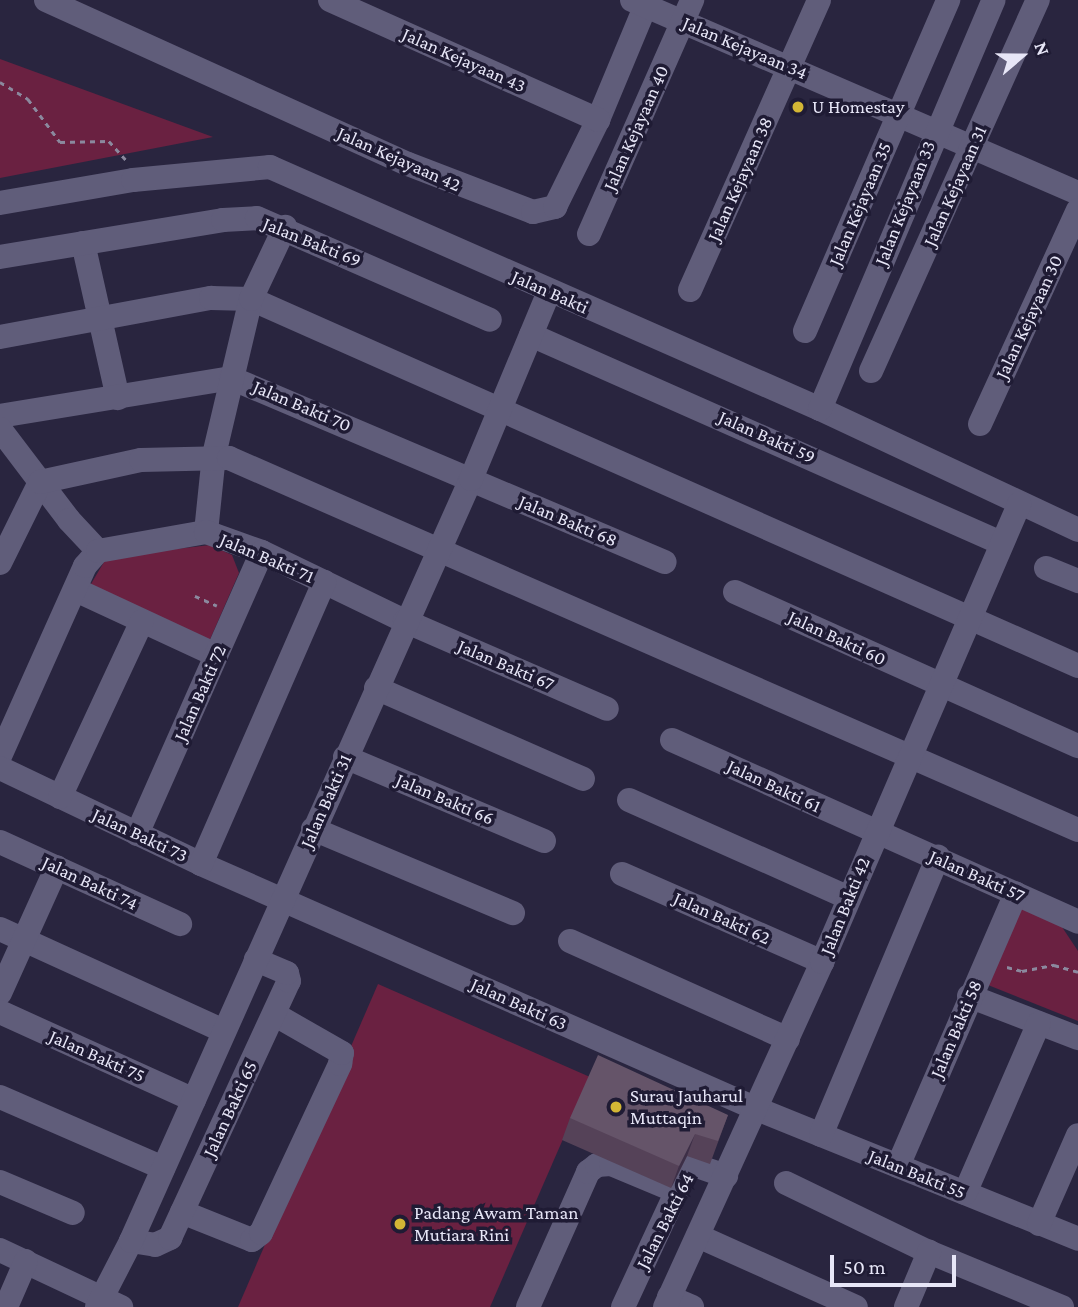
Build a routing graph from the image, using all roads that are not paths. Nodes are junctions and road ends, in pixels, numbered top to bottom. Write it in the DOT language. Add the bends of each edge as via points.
graph roads {
  1 [pos="46,0"];
  2 [pos="330,0"];
  3 [pos="819,0"];
  4 [pos="948,0"];
  5 [pos="995,0"];
  6 [pos="1038,0"];
  7 [pos="641,2"];
  8 [pos="687,11"];
  9 [pos="790,67"];
  10 [pos="899,114"];
  11 [pos="598,120"];
  12 [pos="935,130"];
  13 [pos="972,147"];
  14 [pos="1078,193"];
  15 [pos="0,203"];
  16 [pos="1078,210"];
  17 [pos="285,227"];
  18 [pos="589,234"];
  19 [pos="83,243"];
  20 [pos="0,257"];
  21 [pos="690,290"];
  22 [pos="549,292"];
  23 [pos="251,299"];
  24 [pos="490,320"];
  25 [pos="99,321"];
  26 [pos="805,331"];
  27 [pos="531,335"];
  28 [pos="0,337"];
  29 [pos="871,371"];
  30 [pos="231,379"];
  31 [pos="118,398"];
  32 [pos="820,409"];
  33 [pos="499,412"];
  34 [pos="0,416"];
  35 [pos="980,424"];
  36 [pos="0,429"];
  37 [pos="215,455"];
  38 [pos="471,479"];
  39 [pos="40,482"];
  40 [pos="1019,504"];
  41 [pos="1078,530"];
  42 [pos="206,532"];
  43 [pos="1001,543"];
  44 [pos="439,547"];
  45 [pos="98,551"];
  46 [pos="262,552"];
  47 [pos="665,562"];
  48 [pos="0,563"];
  49 [pos="1046,568"];
  50 [pos="1078,581"];
  51 [pos="324,582"];
  52 [pos="76,590"];
  53 [pos="735,592"];
  54 [pos="970,617"];
  55 [pos="142,621"];
  56 [pos="405,621"];
  57 [pos="216,655"];
  58 [pos="1078,666"];
  59 [pos="938,685"];
  60 [pos="376,688"];
  61 [pos="607,709"];
  62 [pos="672,740"];
  63 [pos="1078,746"];
  64 [pos="0,756"];
  65 [pos="345,757"];
  66 [pos="907,757"];
  67 [pos="0,768"];
  68 [pos="583,779"];
  69 [pos="60,797"];
  70 [pos="629,800"];
  71 [pos="313,828"];
  72 [pos="1078,830"];
  73 [pos="875,832"];
  74 [pos="137,834"];
  75 [pos="544,841"];
  76 [pos="0,842"];
  77 [pos="938,857"];
  78 [pos="201,864"];
  79 [pos="57,867"];
  80 [pos="622,874"];
  81 [pos="1016,892"];
  82 [pos="847,897"];
  83 [pos="282,899"];
  84 [pos="513,914"];
  85 [pos="1078,922"];
  86 [pos="180,924"];
  87 [pos="0,929"];
  88 [pos="25,940"];
  89 [pos="570,941"];
  90 [pos="256,960"];
  91 [pos="822,962"];
  92 [pos="0,993"];
  93 [pos="969,996"];
  94 [pos="0,1012"];
  95 [pos="274,1014"];
  96 [pos="1039,1023"];
  97 [pos="224,1031"];
  98 [pos="1078,1038"];
  99 [pos="788,1039"];
  100 [pos="0,1097"];
  101 [pos="194,1100"];
  102 [pos="757,1109"];
  103 [pos="821,1135"];
  104 [pos="1078,1135"];
  105 [pos="898,1166"];
  106 [pos="163,1168"];
  107 [pos="726,1176"];
  108 [pos="0,1182"];
  109 [pos="786,1183"];
  110 [pos="676,1191"];
  111 [pos="965,1194"];
  112 [pos="182,1212"];
  113 [pos="73,1213"];
  114 [pos="1040,1224"];
  115 [pos="698,1236"];
  116 [pos="1078,1239"];
  117 [pos="131,1241"];
  118 [pos="0,1250"];
  119 [pos="929,1252"];
  120 [pos="26,1261"];
  121 [pos="667,1302"];
  122 [pos="107,1304"];
  123 [pos="6,1307"];
  124 [pos="528,1307"];
  125 [pos="624,1307"];
  126 [pos="692,1307"];
  127 [pos="856,1307"];
  128 [pos="906,1307"];
  129 [pos="1062,1307"];
  1 -- 11 [label="street, Jalan Kejayaan 42" via="408,164 533,212 555,207"];
  2 -- 11 [label="street, Jalan Kejayaan 43"];
  3 -- 9 [label="street, Jalan Kejayaan 38"];
  4 -- 10 [label="street, Jalan Kejayaan 35"];
  5 -- 12 [label="street, Jalan Kejayaan 33"];
  6 -- 13 [label="street, Jalan Kejayaan 31"];
  7 -- 8 [label="street, Jalan Kejayaan 34"];
  7 -- 11 [label="street, Jalan Kejayaan 42"];
  8 -- 9 [label="street, Jalan Kejayaan 34"];
  8 -- 18 [label="street, Jalan Kejayaan 40"];
  9 -- 10 [label="street, Jalan Kejayaan 34"];
  9 -- 21 [label="street, Jalan Kejayaan 38"];
  10 -- 12 [label="street, Jalan Kejayaan 34"];
  10 -- 26 [label="street, Jalan Kejayaan 35"];
  12 -- 13 [label="street, Jalan Kejayaan 34"];
  12 -- 32 [label="street, Jalan Kejayaan 33"];
  13 -- 14 [label="street, Jalan Kejayaan 34"];
  13 -- 29 [label="street, Jalan Kejayaan 31"];
  15 -- 22 [label="street, Jalan Bakti" via="133,180 270,167"];
  16 -- 35 [label="street, Jalan Kejayaan 30"];
  17 -- 19 [label="street, Jalan Bakti 69" via="257,218 223,220"];
  17 -- 23 [label="street"];
  17 -- 24 [label="street, Jalan Bakti 69"];
  19 -- 20 [label="street, Jalan Bakti 69"];
  19 -- 25 [label="street"];
  22 -- 27 [label="street, Jalan Bakti 31"];
  22 -- 32 [label="street, Jalan Bakti"];
  23 -- 25 [label="street" via="211,298"];
  23 -- 30 [label="street"];
  23 -- 33 [label="street"];
  25 -- 28 [label="street"];
  25 -- 31 [label="street"];
  27 -- 33 [label="street, Jalan Bakti 31"];
  27 -- 43 [label="street, Jalan Bakti 59"];
  30 -- 31 [label="street, Jalan Bakti 70"];
  30 -- 37 [label="street"];
  30 -- 38 [label="street, Jalan Bakti 70"];
  31 -- 34 [label="street, Jalan Bakti 70"];
  32 -- 40 [label="street, Jalan Bakti"];
  33 -- 38 [label="street, Jalan Bakti 31"];
  33 -- 54 [label="street"];
  36 -- 39 [label="street"];
  37 -- 39 [label="street" via="141,460"];
  37 -- 42 [label="street"];
  37 -- 44 [label="street"];
  38 -- 44 [label="street, Jalan Bakti 31"];
  38 -- 47 [label="street, Jalan Bakti 68"];
  39 -- 45 [label="street"];
  39 -- 48 [label="street"];
  40 -- 41 [label="street, Jalan Bakti"];
  40 -- 43 [label="street, Jalan Bakti 42"];
  42 -- 45 [label="street, Jalan Bakti 71"];
  42 -- 46 [label="street, Jalan Bakti 71"];
  43 -- 54 [label="street, Jalan Bakti 42"];
  44 -- 56 [label="street, Jalan Bakti 31"];
  44 -- 66 [label="street"];
  45 -- 52 [label="street" via="85,566"];
  46 -- 51 [label="street, Jalan Bakti 71"];
  46 -- 57 [label="street, Jalan Bakti 72"];
  49 -- 50 [label="street"];
  51 -- 56 [label="street, Jalan Bakti 71"];
  51 -- 78 [label="street"];
  52 -- 55 [label="street"];
  52 -- 64 [label="street"];
  53 -- 59 [label="street, Jalan Bakti 60"];
  54 -- 58 [label="street"];
  54 -- 59 [label="street, Jalan Bakti 42"];
  55 -- 57 [label="street"];
  55 -- 69 [label="street"];
  56 -- 60 [label="street, Jalan Bakti 31"];
  56 -- 61 [label="street, Jalan Bakti 67"];
  57 -- 74 [label="street, Jalan Bakti 72"];
  59 -- 63 [label="street"];
  59 -- 66 [label="street, Jalan Bakti 42"];
  60 -- 65 [label="street, Jalan Bakti 31"];
  60 -- 68 [label="street"];
  62 -- 73 [label="street, Jalan Bakti 61"];
  65 -- 71 [label="street, Jalan Bakti 31"];
  65 -- 75 [label="street, Jalan Bakti 66"];
  66 -- 72 [label="street"];
  66 -- 73 [label="street, Jalan Bakti 42"];
  67 -- 69 [label="street, Jalan Bakti 73"];
  69 -- 74 [label="street, Jalan Bakti 73"];
  70 -- 82 [label="street"];
  71 -- 83 [label="street, Jalan Bakti 31"];
  71 -- 84 [label="street"];
  73 -- 77 [label="street, Jalan Bakti 57"];
  73 -- 82 [label="street, Jalan Bakti 42"];
  74 -- 78 [label="street, Jalan Bakti 73"];
  76 -- 79 [label="street, Jalan Bakti 74"];
  77 -- 81 [label="street, Jalan Bakti 57"];
  77 -- 103 [label="street"];
  78 -- 83 [label="street, Jalan Bakti 73"];
  79 -- 86 [label="street, Jalan Bakti 74"];
  79 -- 88 [label="street"];
  80 -- 91 [label="street, Jalan Bakti 62"];
  81 -- 85 [label="street, Jalan Bakti 57"];
  81 -- 93 [label="street, Jalan Bakti 58"];
  82 -- 91 [label="street, Jalan Bakti 42"];
  83 -- 90 [label="street, Jalan Bakti 31"];
  83 -- 102 [label="street, Jalan Bakti 63"];
  87 -- 88 [label="street"];
  88 -- 92 [label="street"];
  88 -- 97 [label="street"];
  89 -- 99 [label="street"];
  90 -- 95 [label="street, Jalan Bakti 65" via="287,973 289,981"];
  90 -- 97 [label="street, Jalan Bakti 31"];
  91 -- 99 [label="street, Jalan Bakti 42"];
  93 -- 96 [label="street"];
  93 -- 105 [label="street, Jalan Bakti 58"];
  94 -- 101 [label="street, Jalan Bakti 75"];
  95 -- 112 [label="street, Jalan Bakti 65"];
  95 -- 112 [label="street" via="342,1053 340,1065 261,1233 252,1240"];
  96 -- 98 [label="street"];
  96 -- 111 [label="street"];
  97 -- 101 [label="street, Jalan Bakti 31"];
  99 -- 102 [label="street, Jalan Bakti 42"];
  100 -- 106 [label="street"];
  101 -- 106 [label="street, Jalan Bakti 31"];
  102 -- 103 [label="street, Jalan Bakti 55"];
  102 -- 107 [label="street, Jalan Bakti 42"];
  103 -- 105 [label="street, Jalan Bakti 55"];
  104 -- 114 [label="street"];
  105 -- 111 [label="street, Jalan Bakti 55"];
  106 -- 117 [label="street, Jalan Bakti 31"];
  107 -- 110 [label="street, Jalan Bakti 64" via="694,1165"];
  107 -- 115 [label="street, Jalan Bakti 42"];
  108 -- 113 [label="street"];
  109 -- 119 [label="street"];
  110 -- 124 [label="street" via="611,1164 597,1165 588,1172"];
  110 -- 125 [label="street, Jalan Bakti 64"];
  111 -- 114 [label="street, Jalan Bakti 55"];
  112 -- 117 [label="street, Jalan Bakti 65" via="170,1238 155,1245"];
  114 -- 116 [label="street, Jalan Bakti 55"];
  115 -- 121 [label="street, Jalan Bakti 42"];
  115 -- 127 [label="street"];
  117 -- 122 [label="street, Jalan Bakti 31"];
  118 -- 120 [label="street"];
  119 -- 128 [label="street"];
  119 -- 129 [label="street"];
  120 -- 122 [label="street"];
  120 -- 123 [label="street"];
  121 -- 126 [label="street"];
}
